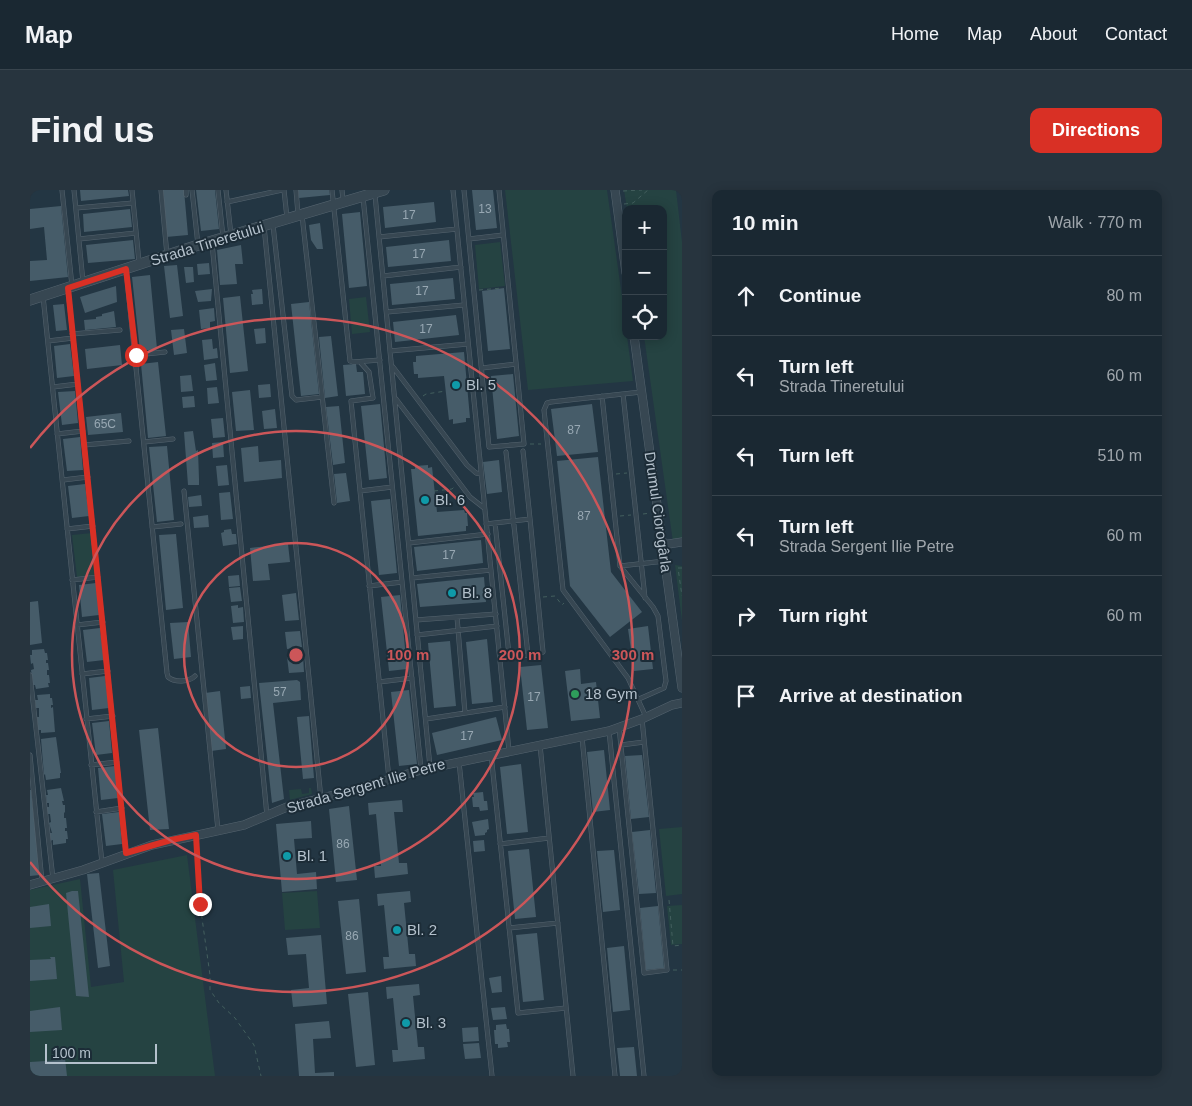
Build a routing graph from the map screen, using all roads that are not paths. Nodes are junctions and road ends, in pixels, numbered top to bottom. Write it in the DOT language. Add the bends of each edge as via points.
graph roads {
  1 [pos="62,190"];
  2 [pos="74,190"];
  3 [pos="132,190"];
  4 [pos="161,190"];
  5 [pos="192,190"];
  6 [pos="218,190"];
  7 [pos="226,190"];
  8 [pos="283,190"];
  9 [pos="296,190"];
  10 [pos="332,190"];
  11 [pos="342,190"];
  12 [pos="453,190"];
  13 [pos="464,190"];
  14 [pos="499,190"];
  15 [pos="615,191"];
  16 [pos="380,192"];
  17 [pos="363,197"];
  18 [pos="133,202"];
  19 [pos="227,202"];
  20 [pos="339,205"];
  21 [pos="76,208"];
  22 [pos="300,216"];
  23 [pos="287,220"];
  24 [pos="268,225"];
  25 [pos="457,228"];
  26 [pos="136,233"];
  27 [pos="503,235"];
  28 [pos="227,236"];
  29 [pos="379,237"];
  30 [pos="79,239"];
  31 [pos="469,239"];
  32 [pos="212,241"];
  33 [pos="198,245"];
  34 [pos="623,250"];
  35 [pos="167,255"];
  36 [pos="140,264"];
  37 [pos="461,267"];
  38 [pos="126,269"];
  39 [pos="383,276"];
  40 [pos="83,282"];
  41 [pos="70,287"];
  42 [pos="43,296"];
  43 [pos="30,300"];
  44 [pos="464,305"];
  45 [pos="386,312"];
  46 [pos="120,330"];
  47 [pos="72,336"];
  48 [pos="635,340"];
  49 [pos="48,341"];
  50 [pos="468,344"];
  51 [pos="390,351"];
  52 [pos="165,352"];
  53 [pos="136,355"];
  54 [pos="380,360"];
  55 [pos="360,362"];
  56 [pos="516,364"];
  57 [pos="392,366"];
  58 [pos="482,368"];
  59 [pos="78,384"];
  60 [pos="53,386"];
  61 [pos="642,392"];
  62 [pos="623,394"];
  63 [pos="602,396"];
  64 [pos="322,397"];
  65 [pos="395,397"];
  66 [pos="83,431"];
  67 [pos="57,434"];
  68 [pos="173,439"];
  69 [pos="129,441"];
  70 [pos="144,442"];
  71 [pos="84,445"];
  72 [pos="523,451"];
  73 [pos="506,452"];
  74 [pos="481,474"];
  75 [pos="88,477"];
  76 [pos="63,480"];
  77 [pos="392,487"];
  78 [pos="184,491"];
  79 [pos="360,491"];
  80 [pos="334,503"];
  81 [pos="484,508"];
  82 [pos="530,518"];
  83 [pos="512,521"];
  84 [pos="495,523"];
  85 [pos="181,524"];
  86 [pos="486,524"];
  87 [pos="93,526"];
  88 [pos="152,526"];
  89 [pos="67,529"];
  90 [pos="488,534"];
  91 [pos="682,542"];
  92 [pos="409,543"];
  93 [pos="662,545"];
  94 [pos="664,561"];
  95 [pos="641,564"];
  96 [pos="620,566"];
  97 [pos="491,570"];
  98 [pos="98,577"];
  99 [pos="412,578"];
  100 [pos="72,580"];
  101 [pos="402,582"];
  102 [pos="369,586"];
  103 [pos="645,598"];
  104 [pos="496,614"];
  105 [pos="457,617"];
  106 [pos="416,620"];
  107 [pos="103,622"];
  108 [pos="76,625"];
  109 [pos="497,626"];
  110 [pos="458,630"];
  111 [pos="418,635"];
  112 [pos="528,655"];
  113 [pos="108,671"];
  114 [pos="681,673"];
  115 [pos="82,674"];
  116 [pos="30,675"];
  117 [pos="195,676"];
  118 [pos="412,678"];
  119 [pos="379,682"];
  120 [pos="682,688"];
  121 [pos="639,699"];
  122 [pos="682,703"];
  123 [pos="505,707"];
  124 [pos="465,713"];
  125 [pos="113,716"];
  126 [pos="644,718"];
  127 [pos="86,719"];
  128 [pos="426,719"];
  129 [pos="620,727"];
  130 [pos="610,731"];
  131 [pos="582,737"];
  132 [pos="644,742"];
  133 [pos="540,745"];
  134 [pos="621,745"];
  135 [pos="509,751"];
  136 [pos="491,754"];
  137 [pos="30,755"];
  138 [pos="459,761"];
  139 [pos="117,762"];
  140 [pos="91,765"];
  141 [pos="430,767"];
  142 [pos="421,770"];
  143 [pos="388,779"];
  144 [pos="321,799"];
  145 [pos="122,808"];
  146 [pos="96,812"];
  147 [pos="267,816"];
  148 [pos="218,831"];
  149 [pos="549,838"];
  150 [pos="500,844"];
  151 [pos="126,853"];
  152 [pos="102,864"];
  153 [pos="53,879"];
  154 [pos="42,882"];
  155 [pos="30,885"];
  156 [pos="558,923"];
  157 [pos="509,928"];
  158 [pos="566,1008"];
  159 [pos="492,1076"];
  160 [pos="573,1076"];
  161 [pos="615,1076"];
  162 [pos="644,1076"];
  1 -- 41 [label="lane"];
  2 -- 21 [label="lane"];
  3 -- 18 [label="lane"];
  4 -- 35 [label="lane"];
  5 -- 33 [label="lane"];
  6 -- 28 [label="lane"];
  7 -- 19 [label="lane"];
  8 -- 19 [label="lane"];
  8 -- 23 [label="lane"];
  9 -- 22 [label="lane"];
  10 -- 20 [label="lane"];
  11 -- 20 [label="lane"];
  12 -- 25 [label="lane"];
  13 -- 31 [label="lane"];
  14 -- 27 [label="lane"];
  15 -- 34 [label="street"];
  16 -- 17 [label="street, Strada Tineretului"];
  16 -- 29 [label="lane"];
  17 -- 20 [label="street, Strada Tineretului"];
  17 -- 54 [label="lane"];
  18 -- 21 [label="lane"];
  18 -- 26 [label="lane"];
  19 -- 28 [label="lane"];
  20 -- 22 [label="street, Strada Tineretului"];
  20 -- 55 [label="lane" via="350,361"];
  21 -- 30 [label="lane"];
  22 -- 23 [label="street, Strada Tineretului"];
  22 -- 64 [label="lane"];
  23 -- 24 [label="street, Strada Tineretului"];
  24 -- 28 [label="street, Strada Tineretului"];
  24 -- 64 [label="lane" via="292,396 296,400"];
  24 -- 144 [label="lane"];
  25 -- 29 [label="lane"];
  25 -- 37 [label="lane"];
  26 -- 30 [label="lane"];
  26 -- 36 [label="lane"];
  27 -- 31 [label="lane"];
  27 -- 56 [label="lane"];
  28 -- 32 [label="street, Strada Tineretului"];
  29 -- 39 [label="lane"];
  30 -- 40 [label="lane"];
  31 -- 58 [label="lane"];
  32 -- 33 [label="street, Strada Tineretului"];
  32 -- 147 [label="lane"];
  33 -- 35 [label="street, Strada Tineretului"];
  35 -- 36 [label="street, Strada Tineretului"];
  36 -- 38 [label="street, Strada Tineretului"];
  37 -- 39 [label="lane"];
  37 -- 44 [label="lane"];
  38 -- 40 [label="street, Strada Tineretului"];
  38 -- 53 [label="lane"];
  39 -- 45 [label="lane"];
  40 -- 41 [label="street, Strada Tineretului"];
  41 -- 42 [label="street, Strada Tineretului"];
  41 -- 47 [label="lane"];
  42 -- 43 [label="street, Strada Tineretului"];
  42 -- 49 [label="lane"];
  44 -- 45 [label="lane"];
  44 -- 50 [label="lane"];
  45 -- 51 [label="lane"];
  46 -- 47 [label="lane"];
  47 -- 49 [label="lane"];
  47 -- 59 [label="lane"];
  48 -- 61 [label="street, Drumul Ciorogârla"];
  49 -- 60 [label="lane"];
  50 -- 51 [label="lane"];
  50 -- 74 [label="lane"];
  51 -- 57 [label="lane"];
  52 -- 53 [label="lane"];
  53 -- 70 [label="lane"];
  54 -- 55 [label="lane"];
  54 -- 77 [label="lane"];
  55 -- 79 [label="lane" via="369,372 372,398 351,401"];
  56 -- 58 [label="lane"];
  56 -- 58 [label="lane" via="524,444 490,447"];
  57 -- 65 [label="lane"];
  57 -- 74 [label="lane" via="467,465"];
  59 -- 60 [label="lane"];
  59 -- 66 [label="lane"];
  60 -- 67 [label="lane"];
  61 -- 62 [label="lane"];
  61 -- 93 [label="street, Drumul Ciorogârla"];
  62 -- 63 [label="lane"];
  62 -- 95 [label="lane"];
  63 -- 96 [label="lane"];
  63 -- 121 [label="lane" via="547,403 544,410 563,587 628,678"];
  64 -- 80 [label="lane"];
  65 -- 81 [label="lane" via="474,501"];
  65 -- 92 [label="lane"];
  66 -- 67 [label="lane"];
  66 -- 71 [label="lane"];
  67 -- 76 [label="lane"];
  68 -- 70 [label="lane"];
  69 -- 71 [label="lane"];
  70 -- 88 [label="lane"];
  71 -- 75 [label="lane"];
  72 -- 82 [label="lane"];
  73 -- 83 [label="lane"];
  74 -- 81 [label="lane"];
  75 -- 76 [label="lane"];
  75 -- 87 [label="lane"];
  76 -- 89 [label="lane"];
  77 -- 79 [label="lane"];
  77 -- 101 [label="lane"];
  78 -- 148 [label="lane"];
  79 -- 102 [label="lane"];
  81 -- 86 [label="lane"];
  82 -- 83 [label="lane"];
  82 -- 112 [label="lane" via="542,652"];
  83 -- 84 [label="lane"];
  83 -- 112 [label="lane"];
  84 -- 86 [label="lane"];
  84 -- 112 [label="lane" via="509,655 512,658"];
  85 -- 88 [label="lane"];
  86 -- 90 [label="lane"];
  87 -- 89 [label="lane"];
  87 -- 98 [label="lane"];
  88 -- 117 [label="lane" via="168,677 175,681"];
  89 -- 100 [label="lane"];
  90 -- 92 [label="lane"];
  90 -- 97 [label="lane"];
  91 -- 93 [label="street"];
  92 -- 99 [label="lane"];
  93 -- 94 [label="street, Drumul Ciorogârla"];
  94 -- 95 [label="lane"];
  94 -- 114 [label="street, Drumul Ciorogârla"];
  95 -- 96 [label="lane"];
  95 -- 103 [label="lane"];
  96 -- 103 [label="lane"];
  97 -- 99 [label="lane"];
  97 -- 104 [label="lane"];
  98 -- 100 [label="lane"];
  98 -- 107 [label="lane"];
  99 -- 106 [label="lane"];
  100 -- 108 [label="lane"];
  101 -- 102 [label="lane"];
  101 -- 118 [label="lane"];
  102 -- 119 [label="lane"];
  103 -- 121 [label="lane" via="658,616 666,681 664,688"];
  104 -- 105 [label="lane"];
  104 -- 109 [label="lane"];
  105 -- 106 [label="lane"];
  105 -- 110 [label="lane"];
  106 -- 111 [label="lane"];
  107 -- 108 [label="lane"];
  107 -- 113 [label="lane"];
  108 -- 115 [label="lane"];
  109 -- 110 [label="lane"];
  109 -- 123 [label="lane"];
  110 -- 111 [label="lane"];
  110 -- 124 [label="lane"];
  111 -- 128 [label="lane"];
  113 -- 115 [label="lane"];
  113 -- 125 [label="lane"];
  114 -- 120 [label="street, Drumul Ciorogârla"];
  115 -- 127 [label="lane"];
  116 -- 153 [label="lane"];
  118 -- 119 [label="lane"];
  118 -- 142 [label="lane"];
  119 -- 143 [label="lane"];
  121 -- 126 [label="lane"];
  122 -- 126 [label="street, Strada Sergent Ilie Petre"];
  123 -- 124 [label="lane"];
  123 -- 135 [label="lane"];
  124 -- 128 [label="lane"];
  125 -- 127 [label="lane"];
  125 -- 139 [label="lane"];
  126 -- 129 [label="street, Strada Sergent Ilie Petre"];
  126 -- 132 [label="lane"];
  127 -- 140 [label="lane"];
  128 -- 141 [label="lane"];
  129 -- 130 [label="street, Strada Sergent Ilie Petre"];
  129 -- 134 [label="lane"];
  130 -- 131 [label="street, Strada Sergent Ilie Petre"];
  130 -- 162 [label="lane"];
  131 -- 133 [label="street, Strada Sergent Ilie Petre"];
  131 -- 161 [label="lane"];
  132 -- 134 [label="lane"];
  132 -- 134 [label="lane" via="667,970 644,973"];
  133 -- 135 [label="street, Strada Sergent Ilie Petre"];
  133 -- 149 [label="lane"];
  135 -- 136 [label="street, Strada Sergent Ilie Petre"];
  136 -- 138 [label="street, Strada Sergent Ilie Petre"];
  136 -- 150 [label="lane"];
  137 -- 154 [label="lane"];
  138 -- 141 [label="street, Strada Sergent Ilie Petre"];
  138 -- 159 [label="lane"];
  139 -- 140 [label="lane"];
  139 -- 145 [label="lane"];
  140 -- 146 [label="lane"];
  141 -- 142 [label="street, Strada Sergent Ilie Petre"];
  142 -- 143 [label="street, Strada Sergent Ilie Petre"];
  143 -- 144 [label="street, Strada Sergent Ilie Petre"];
  144 -- 147 [label="street, Strada Sergent Ilie Petre" via="287,807"];
  145 -- 146 [label="lane"];
  145 -- 151 [label="lane"];
  146 -- 152 [label="lane"];
  147 -- 148 [label="street, Strada Sergent Ilie Petre"];
  148 -- 151 [label="street, Strada Sergent Ilie Petre"];
  149 -- 150 [label="lane"];
  149 -- 156 [label="lane"];
  150 -- 157 [label="lane"];
  151 -- 152 [label="street, Strada Sergent Ilie Petre"];
  152 -- 153 [label="street, Strada Sergent Ilie Petre"];
  153 -- 154 [label="street, Strada Sergent Ilie Petre"];
  154 -- 155 [label="street, Strada Sergent Ilie Petre"];
  156 -- 157 [label="lane"];
  156 -- 158 [label="lane"];
  157 -- 158 [label="lane" via="518,1013"];
  158 -- 160 [label="lane"];
}
